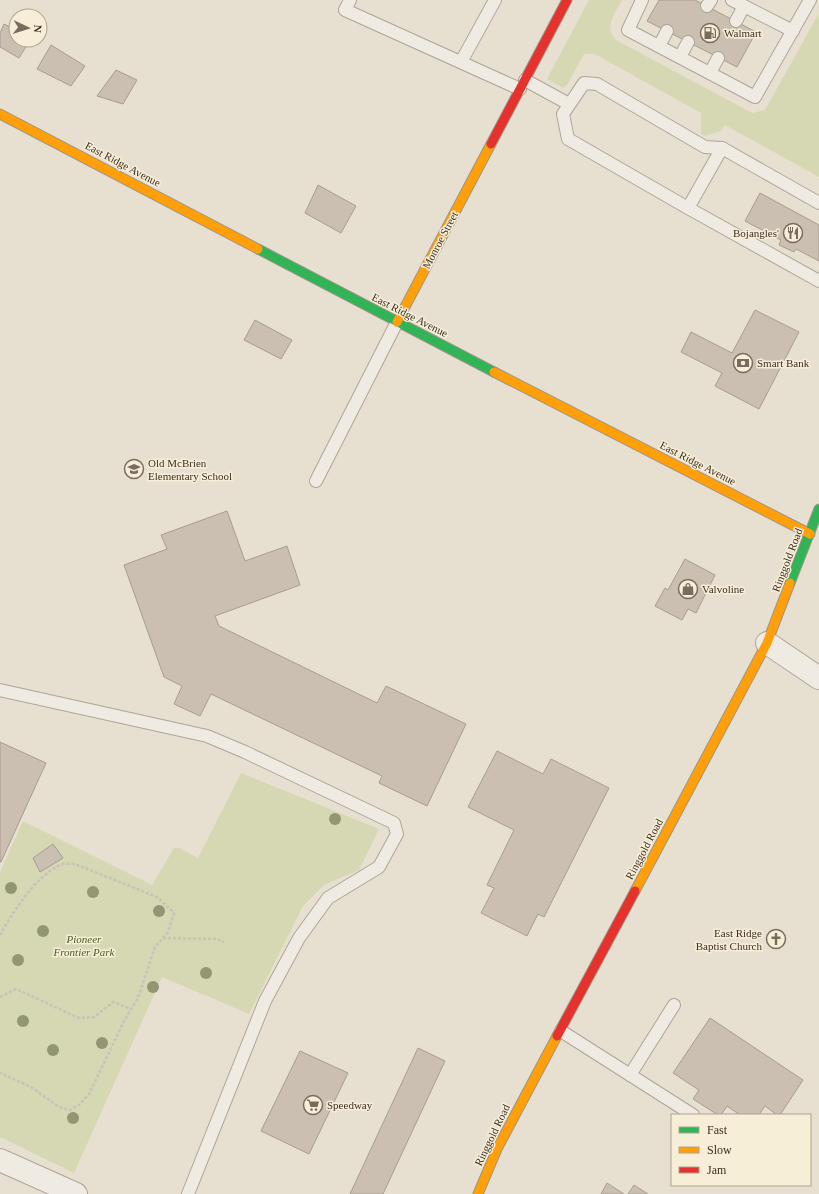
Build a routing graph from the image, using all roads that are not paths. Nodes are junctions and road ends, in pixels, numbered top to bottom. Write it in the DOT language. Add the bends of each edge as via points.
graph roads {
  1 [pos="350,0"];
  2 [pos="495,0"];
  3 [pos="567,0"];
  4 [pos="642,0"];
  5 [pos="732,0"];
  6 [pos="810,0"];
  7 [pos="744,6"];
  8 [pos="736,21"];
  9 [pos="667,31"];
  10 [pos="793,31"];
  11 [pos="688,42"];
  12 [pos="659,46"];
  13 [pos="680,57"];
  14 [pos="718,58"];
  15 [pos="461,62"];
  16 [pos="710,73"];
  17 [pos="523,84"];
  18 [pos="569,104"];
  19 [pos="0,114"];
  20 [pos="722,148"];
  21 [pos="819,203"];
  22 [pos="688,208"];
  23 [pos="819,281"];
  24 [pos="397,322"];
  25 [pos="316,481"];
  26 [pos="819,509"];
  27 [pos="815,536"];
  28 [pos="767,643"];
  29 [pos="819,678"];
  30 [pos="0,690"];
  31 [pos="674,1005"];
  32 [pos="561,1031"];
  33 [pos="630,1075"];
  34 [pos="691,1114"];
  35 [pos="0,1160"];
  36 [pos="76,1194"];
  37 [pos="188,1194"];
  38 [pos="478,1194"];
  1 -- 15 [label="lane" via="345,10"];
  2 -- 15 [label="lane"];
  3 -- 17 [label="street, Monroe Street"];
  4 -- 12 [label="lane" via="628,30"];
  5 -- 7 [label="lane"];
  6 -- 10 [label="lane"];
  7 -- 8 [label="lane"];
  7 -- 10 [label="lane"];
  9 -- 12 [label="lane"];
  10 -- 16 [label="lane" via="755,97"];
  11 -- 13 [label="lane"];
  12 -- 13 [label="lane"];
  13 -- 16 [label="lane"];
  14 -- 16 [label="lane"];
  15 -- 17 [label="lane"];
  17 -- 18 [label="lane"];
  17 -- 24 [label="street, Monroe Street"];
  18 -- 20 [label="lane" via="584,83 597,84 705,147"];
  18 -- 22 [label="lane" via="563,114 568,139"];
  19 -- 24 [label="street, East Ridge Avenue"];
  20 -- 21 [label="lane"];
  20 -- 22 [label="lane"];
  22 -- 23 [label="lane"];
  24 -- 25 [label="lane, Monroe Street"];
  24 -- 27 [label="street, East Ridge Avenue"];
  26 -- 27 [label="street, Ringgold Road"];
  27 -- 28 [label="street, Ringgold Road"];
  28 -- 29 [label="street"];
  28 -- 32 [label="street, Ringgold Road"];
  30 -- 37 [label="lane" via="207,736 394,823 397,834 379,867 328,898 299,938 265,1001"];
  31 -- 33 [label="lane"];
  32 -- 33 [label="lane"];
  32 -- 38 [label="street, Ringgold Road" via="497,1149"];
  33 -- 34 [label="lane"];
  35 -- 36 [label="street"];
}
